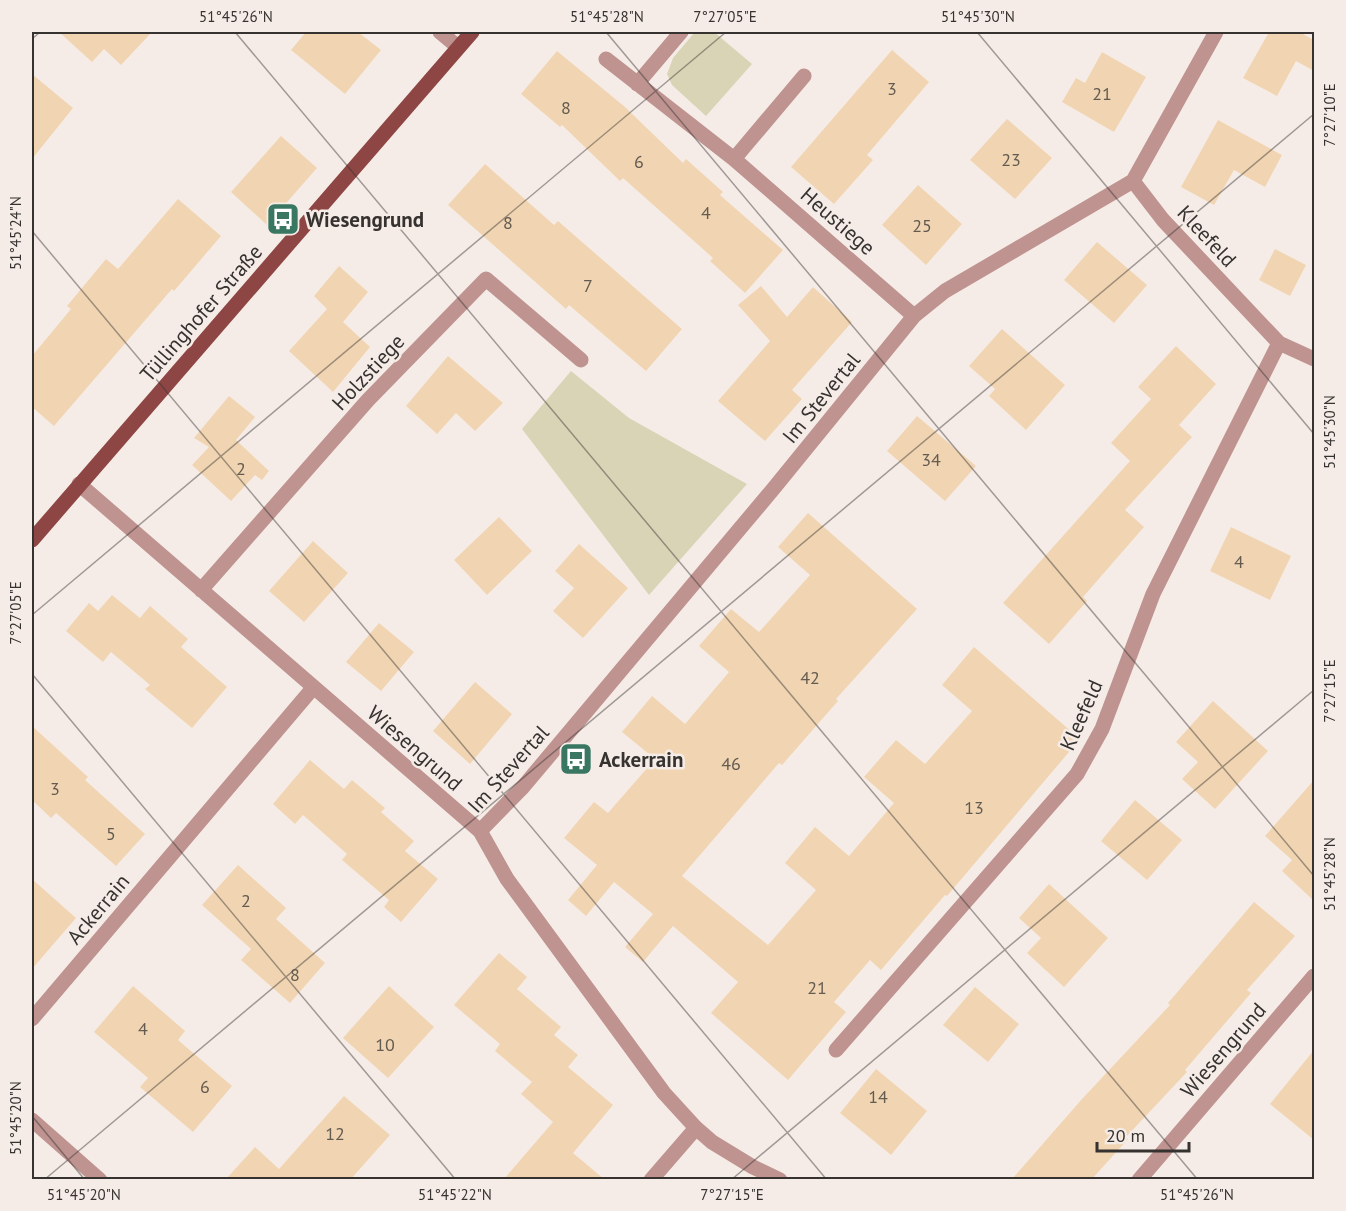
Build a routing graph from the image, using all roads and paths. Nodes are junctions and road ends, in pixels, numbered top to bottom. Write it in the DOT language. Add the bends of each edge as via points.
graph roads {
  1 [pos="440,32"];
  2 [pos="472,32"];
  3 [pos="681,32"];
  4 [pos="1216,32"];
  5 [pos="458,47"];
  6 [pos="606,59"];
  7 [pos="804,76"];
  8 [pos="637,84"];
  9 [pos="734,159"];
  10 [pos="1133,181"];
  11 [pos="914,316"];
  12 [pos="1279,343"];
  13 [pos="1314,359"];
  14 [pos="581,360"];
  15 [pos="79,484"];
  16 [pos="32,540"];
  17 [pos="201,590"];
  18 [pos="313,688"];
  19 [pos="480,831"];
  20 [pos="1314,976"];
  21 [pos="32,1020"];
  22 [pos="836,1050"];
  23 [pos="32,1120"];
  24 [pos="696,1128"];
  25 [pos="100,1179"];
  26 [pos="651,1179"];
  27 [pos="780,1179"];
  28 [pos="1139,1179"];
  1 -- 5 [label="street"];
  2 -- 5 [label="main road, Tüllinghofer Straße"];
  3 -- 8 [label="street"];
  4 -- 10 [label="street"];
  5 -- 15 [label="main road, Tüllinghofer Straße"];
  6 -- 8 [label="street, Heustiege"];
  7 -- 9 [label="street"];
  8 -- 9 [label="street, Heustiege"];
  9 -- 11 [label="street, Heustiege"];
  10 -- 11 [label="street, Im Stevertal" via="945,291"];
  10 -- 12 [label="street, Kleefeld" via="1163,220"];
  11 -- 19 [label="street, Im Stevertal" via="523,787"];
  12 -- 13 [label="street, Kleefeld"];
  12 -- 22 [label="street, Kleefeld" via="1153,594 1102,729 1077,774"];
  14 -- 17 [label="street, Holzstiege" via="486,279 368,400"];
  15 -- 16 [label="main road, Tüllinghofer Straße"];
  15 -- 17 [label="street, Wiesengrund"];
  17 -- 18 [label="street, Wiesengrund"];
  18 -- 19 [label="street, Wiesengrund"];
  18 -- 21 [label="street, Ackerrain"];
  19 -- 24 [label="street, Wiesengrund" via="507,879 664,1093"];
  20 -- 28 [label="street, Wiesengrund"];
  23 -- 25 [label="street"];
  24 -- 26 [label="street"];
  24 -- 27 [label="street, Wiesengrund" via="743,1161"];
}
